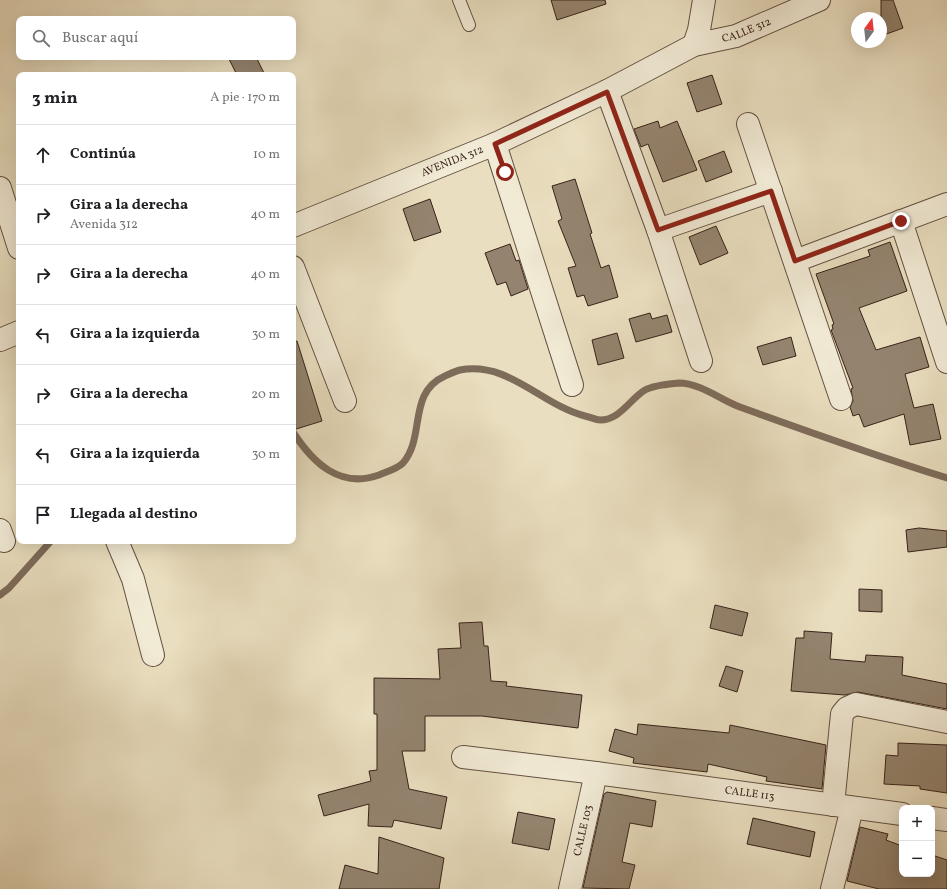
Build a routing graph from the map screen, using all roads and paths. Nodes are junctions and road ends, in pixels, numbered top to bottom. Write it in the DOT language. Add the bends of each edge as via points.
graph roads {
  1 [pos="459,0"];
  2 [pos="704,0"];
  3 [pos="819,0"];
  4 [pos="469,25"];
  5 [pos="694,46"];
  6 [pos="607,92"];
  7 [pos="748,124"];
  8 [pos="495,144"];
  9 [pos="0,188"];
  10 [pos="771,191"];
  11 [pos="947,204"];
  12 [pos="901,221"];
  13 [pos="296,225"];
  14 [pos="658,230"];
  15 [pos="16,239"];
  16 [pos="795,261"];
  17 [pos="296,275"];
  18 [pos="16,333"];
  19 [pos="0,340"];
  20 [pos="701,361"];
  21 [pos="947,362"];
  22 [pos="572,385"];
  23 [pos="841,398"];
  24 [pos="345,401"];
  25 [pos="118,544"];
  26 [pos="153,655"];
  27 [pos="947,722"];
  28 [pos="463,757"];
  29 [pos="596,773"];
  30 [pos="842,806"];
  31 [pos="899,814"];
  32 [pos="935,818"];
  33 [pos="947,820"];
  34 [pos="570,889"];
  35 [pos="832,889"];
  1 -- 4 [label="lane"];
  2 -- 5 [label="street"];
  3 -- 5 [label="street, CALLE 312" via="736,36"];
  5 -- 6 [label="street, AVENIDA 312"];
  6 -- 8 [label="street, AVENIDA 312"];
  6 -- 14 [label="street"];
  7 -- 10 [label="street"];
  8 -- 13 [label="street, AVENIDA 312"];
  8 -- 22 [label="street"];
  9 -- 15 [label="street"];
  10 -- 14 [label="street"];
  10 -- 16 [label="street"];
  11 -- 12 [label="street"];
  12 -- 16 [label="street"];
  12 -- 21 [label="street"];
  14 -- 20 [label="street"];
  16 -- 23 [label="street"];
  17 -- 24 [label="street"];
  18 -- 19 [label="street"];
  25 -- 26 [label="street" via="133,579"];
  27 -- 30 [label="street" via="856,704 847,708 842,714"];
  28 -- 29 [label="street, CALLE 113"];
  29 -- 30 [label="street, CALLE 113"];
  29 -- 34 [label="street, CALLE 103"];
  30 -- 31 [label="street, CALLE 113"];
  30 -- 35 [label="street"];
  32 -- 33 [label="street"];
}
